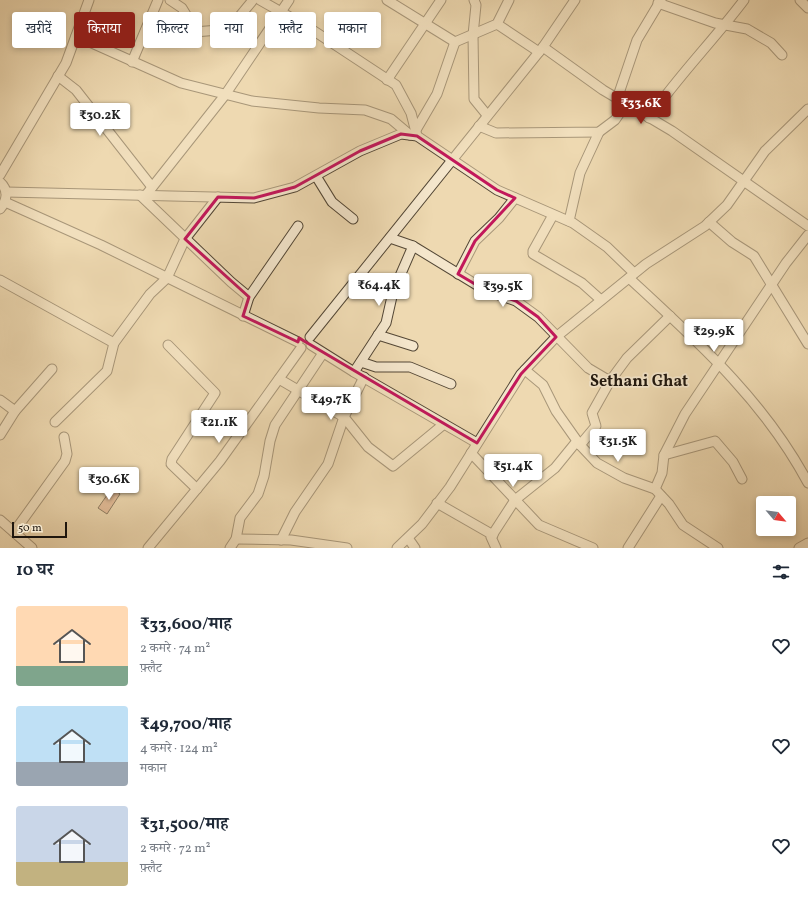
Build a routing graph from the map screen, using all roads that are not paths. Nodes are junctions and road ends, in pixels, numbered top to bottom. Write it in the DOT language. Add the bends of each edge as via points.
graph roads {
  1 [pos="88,0"];
  2 [pos="158,0"];
  3 [pos="170,0"];
  4 [pos="253,0"];
  5 [pos="260,0"];
  6 [pos="289,0"];
  7 [pos="387,0"];
  8 [pos="441,0"];
  9 [pos="474,0"];
  10 [pos="509,0"];
  11 [pos="575,0"];
  12 [pos="744,0"];
  13 [pos="800,0"];
  14 [pos="660,1"];
  15 [pos="808,8"];
  16 [pos="84,12"];
  17 [pos="184,12"];
  18 [pos="281,12"];
  19 [pos="426,24"];
  20 [pos="497,24"];
  21 [pos="725,25"];
  22 [pos="202,31"];
  23 [pos="316,32"];
  24 [pos="473,35"];
  25 [pos="265,36"];
  26 [pos="631,36"];
  27 [pos="74,41"];
  28 [pos="455,42"];
  29 [pos="102,48"];
  30 [pos="541,50"];
  31 [pos="782,55"];
  32 [pos="132,62"];
  33 [pos="630,62"];
  34 [pos="58,76"];
  35 [pos="387,80"];
  36 [pos="225,95"];
  37 [pos="617,99"];
  38 [pos="626,104"];
  39 [pos="808,109"];
  40 [pos="487,115"];
  41 [pos="649,118"];
  42 [pos="479,126"];
  43 [pos="599,132"];
  44 [pos="414,134"];
  45 [pos="452,159"];
  46 [pos="0,175"];
  47 [pos="316,176"];
  48 [pos="744,180"];
  49 [pos="0,182"];
  50 [pos="152,188"];
  51 [pos="6,192"];
  52 [pos="143,195"];
  53 [pos="218,197"];
  54 [pos="515,198"];
  55 [pos="3,206"];
  56 [pos="554,215"];
  57 [pos="353,219"];
  58 [pos="569,221"];
  59 [pos="710,222"];
  60 [pos="298,226"];
  61 [pos="808,226"];
  62 [pos="808,235"];
  63 [pos="390,238"];
  64 [pos="185,239"];
  65 [pos="413,246"];
  66 [pos="458,274"];
  67 [pos="632,275"];
  68 [pos="168,278"];
  69 [pos="0,280"];
  70 [pos="772,286"];
  71 [pos="249,297"];
  72 [pos="601,300"];
  73 [pos="243,316"];
  74 [pos="670,316"];
  75 [pos="378,335"];
  76 [pos="556,336"];
  77 [pos="310,341"];
  78 [pos="114,343"];
  79 [pos="808,344"];
  80 [pos="168,345"];
  81 [pos="300,345"];
  82 [pos="413,346"];
  83 [pos="323,353"];
  84 [pos="361,362"];
  85 [pos="720,363"];
  86 [pos="52,369"];
  87 [pos="525,370"];
  88 [pos="354,372"];
  89 [pos="364,377"];
  90 [pos="279,379"];
  91 [pos="610,381"];
  92 [pos="451,384"];
  93 [pos="298,390"];
  94 [pos="0,400"];
  95 [pos="15,411"];
  96 [pos="344,417"];
  97 [pos="55,422"];
  98 [pos="444,424"];
  99 [pos="0,435"];
  100 [pos="64,437"];
  101 [pos="579,443"];
  102 [pos="478,444"];
  103 [pos="471,453"];
  104 [pos="664,455"];
  105 [pos="742,479"];
  106 [pos="808,483"];
  107 [pos="197,489"];
  108 [pos="658,493"];
  109 [pos="514,500"];
  110 [pos="438,503"];
  111 [pos="0,520"];
  112 [pos="14,532"];
  113 [pos="493,535"];
  114 [pos="408,538"];
  115 [pos="236,539"];
  116 [pos="281,540"];
  117 [pos="808,543"];
  118 [pos="32,548"];
  119 [pos="148,548"];
  120 [pos="230,548"];
  121 [pos="347,548"];
  122 [pos="397,548"];
  123 [pos="415,548"];
  124 [pos="496,548"];
  125 [pos="593,548"];
  126 [pos="628,548"];
  127 [pos="718,548"];
  128 [pos="799,548"];
  1 -- 16 [label="street"];
  2 -- 32 [label="street"];
  3 -- 17 [label="street"];
  4 -- 22 [label="street" via="239,17 219,30"];
  5 -- 18 [label="street"];
  6 -- 18 [label="street"];
  7 -- 19 [label="street"];
  8 -- 19 [label="street"];
  9 -- 24 [label="street" via="476,5"];
  10 -- 20 [label="street"];
  11 -- 30 [label="street"];
  12 -- 21 [label="street"];
  13 -- 15 [label="street"];
  14 -- 21 [label="street"];
  14 -- 33 [label="street" via="637,40"];
  19 -- 28 [label="street"];
  19 -- 35 [label="street"];
  20 -- 24 [label="street"];
  20 -- 30 [label="street"];
  21 -- 31 [label="street" via="747,29 770,43"];
  21 -- 41 [label="street" via="669,89"];
  23 -- 35 [label="street"];
  24 -- 28 [label="street"];
  24 -- 40 [label="street" via="474,99"];
  25 -- 36 [label="street"];
  26 -- 33 [label="street"];
  27 -- 34 [label="street"];
  28 -- 44 [label="street" via="437,94"];
  29 -- 32 [label="street"];
  30 -- 37 [label="street"];
  30 -- 40 [label="street"];
  32 -- 36 [label="street" via="180,83"];
  33 -- 37 [label="street"];
  34 -- 46 [label="street"];
  34 -- 50 [label="street" via="76,90"];
  35 -- 44 [label="street" via="396,86 411,113"];
  36 -- 44 [label="street" via="252,101 365,110 391,119"];
  36 -- 50 [label="street"];
  37 -- 38 [label="street"];
  38 -- 41 [label="street"];
  38 -- 43 [label="street" via="615,120"];
  39 -- 48 [label="street" via="765,151"];
  40 -- 42 [label="street"];
  41 -- 48 [label="street"];
  42 -- 43 [label="street" via="496,133"];
  42 -- 45 [label="street"];
  43 -- 58 [label="street" via="580,173"];
  44 -- 45 [label="street"];
  44 -- 47 [label="street" via="401,134 360,151"];
  45 -- 54 [label="street" via="497,190"];
  45 -- 63 [label="street"];
  47 -- 53 [label="street" via="295,187 254,198"];
  47 -- 57 [label="street" via="332,202"];
  48 -- 59 [label="street" via="728,205"];
  48 -- 61 [label="street"];
  49 -- 51 [label="street"];
  50 -- 52 [label="street"];
  51 -- 52 [label="street"];
  51 -- 55 [label="street"];
  52 -- 53 [label="street"];
  52 -- 64 [label="street"];
  53 -- 64 [label="street"];
  54 -- 56 [label="street"];
  54 -- 66 [label="street" via="475,240"];
  55 -- 68 [label="street" via="101,245"];
  56 -- 58 [label="street"];
  56 -- 72 [label="street" via="533,254 582,283"];
  58 -- 67 [label="street" via="607,247"];
  59 -- 67 [label="street"];
  59 -- 70 [label="street" via="732,242 754,256"];
  60 -- 71 [label="street"];
  62 -- 70 [label="street"];
  63 -- 65 [label="street"];
  63 -- 77 [label="street"];
  64 -- 68 [label="street"];
  64 -- 71 [label="street"];
  65 -- 66 [label="street"];
  65 -- 75 [label="street" via="395,286 386,323"];
  66 -- 76 [label="street" via="484,290 516,301 538,317"];
  67 -- 72 [label="street"];
  67 -- 74 [label="street"];
  68 -- 73 [label="street"];
  68 -- 78 [label="street" via="150,294"];
  69 -- 78 [label="street"];
  70 -- 79 [label="street"];
  70 -- 85 [label="street"];
  71 -- 73 [label="street"];
  72 -- 76 [label="street"];
  73 -- 81 [label="street"];
  74 -- 85 [label="street"];
  74 -- 91 [label="street" via="627,358"];
  75 -- 82 [label="street"];
  75 -- 84 [label="street"];
  76 -- 87 [label="street"];
  76 -- 91 [label="street" via="588,368"];
  77 -- 81 [label="street" via="302,336"];
  77 -- 83 [label="street"];
  78 -- 97 [label="street" via="107,371"];
  80 -- 107 [label="street" via="215,392 171,464"];
  81 -- 90 [label="street"];
  83 -- 88 [label="street"];
  83 -- 93 [label="street"];
  84 -- 88 [label="street"];
  84 -- 92 [label="street" via="376,366 410,367"];
  85 -- 104 [label="street" via="685,414"];
  85 -- 106 [label="street" via="766,417"];
  86 -- 95 [label="street"];
  87 -- 101 [label="street" via="542,385 556,411"];
  87 -- 102 [label="street"];
  88 -- 89 [label="street"];
  89 -- 96 [label="street"];
  89 -- 98 [label="street"];
  90 -- 93 [label="street"];
  90 -- 107 [label="street" via="220,462"];
  91 -- 101 [label="street" via="592,413 596,426"];
  93 -- 96 [label="street"];
  93 -- 115 [label="street" via="275,425 258,494 240,518"];
  94 -- 95 [label="street"];
  95 -- 99 [label="street"];
  96 -- 98 [label="street" via="368,447 393,466"];
  96 -- 116 [label="street" via="328,464 295,512"];
  98 -- 102 [label="street"];
  100 -- 112 [label="street" via="67,454 65,461"];
  101 -- 108 [label="street" via="597,463"];
  101 -- 109 [label="street" via="555,468"];
  102 -- 103 [label="street"];
  103 -- 109 [label="street"];
  103 -- 110 [label="street"];
  104 -- 105 [label="street" via="715,441 733,462"];
  104 -- 108 [label="street"];
  107 -- 119 [label="street"];
  108 -- 126 [label="street"];
  108 -- 127 [label="street" via="683,525"];
  109 -- 113 [label="street"];
  109 -- 125 [label="street" via="539,525"];
  110 -- 113 [label="street"];
  110 -- 114 [label="street"];
  111 -- 112 [label="street"];
  112 -- 118 [label="street"];
  113 -- 124 [label="street"];
  114 -- 122 [label="street"];
  114 -- 123 [label="street"];
  115 -- 116 [label="street"];
  115 -- 120 [label="street"];
  116 -- 121 [label="street"];
  117 -- 128 [label="street"];
}
